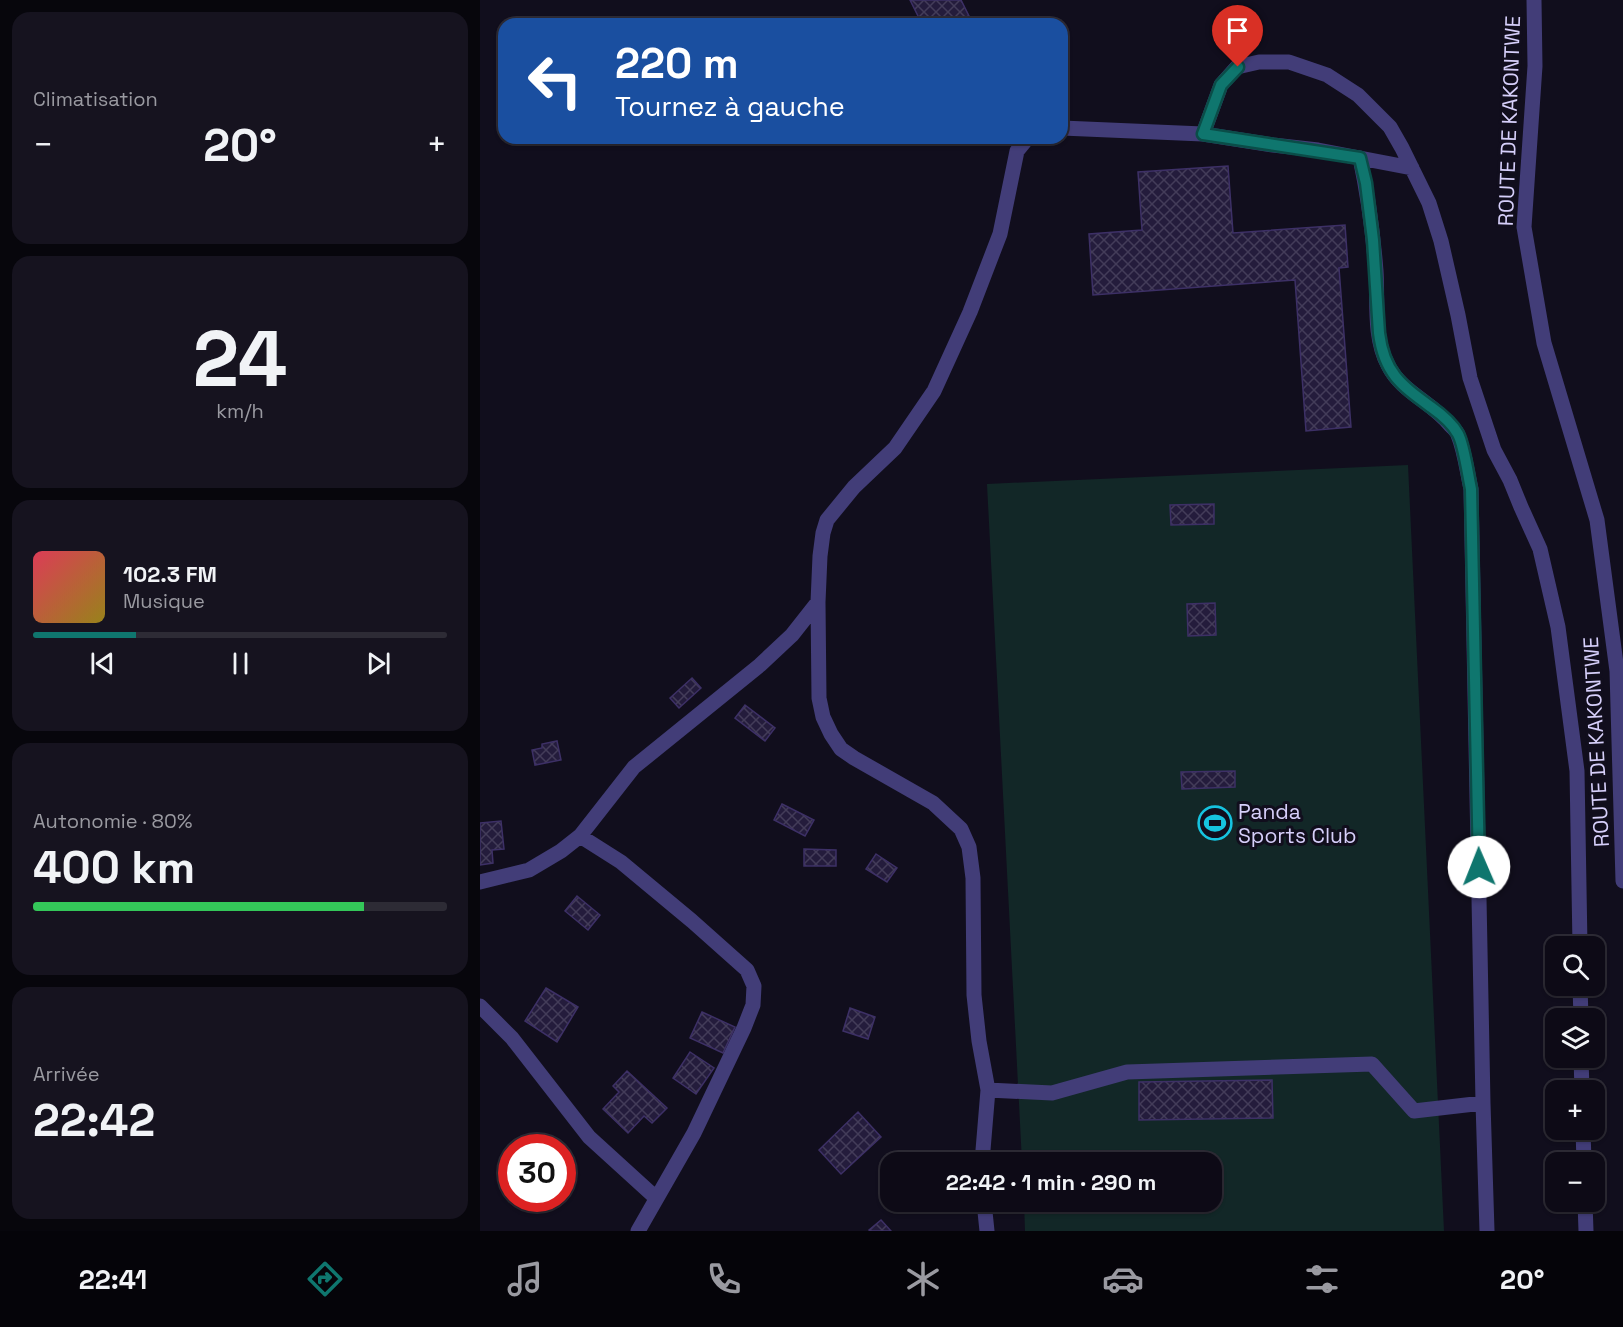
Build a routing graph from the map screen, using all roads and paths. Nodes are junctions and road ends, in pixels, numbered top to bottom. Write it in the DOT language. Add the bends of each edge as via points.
graph roads {
  1 [pos="1534,0"];
  2 [pos="1068,128"];
  3 [pos="1203,134"];
  4 [pos="1023,144"];
  5 [pos="1360,158"];
  6 [pos="1412,168"];
  7 [pos="818,602"];
  8 [pos="580,836"];
  9 [pos="1623,881"];
  10 [pos="480,882"];
  11 [pos="1580,936"];
  12 [pos="480,1006"];
  13 [pos="988,1090"];
  14 [pos="1483,1103"];
  15 [pos="983,1152"];
  16 [pos="656,1198"];
  17 [pos="985,1212"];
  18 [pos="1585,1212"];
  19 [pos="638,1231"];
  20 [pos="987,1231"];
  21 [pos="1487,1231"];
  22 [pos="1586,1231"];
  1 -- 9 [label="street, ROUTE DE KAKONTWE" via="1535,66 1524,227 1544,343 1597,520 1617,671"];
  2 -- 3 [label="street"];
  3 -- 5 [label="street"];
  3 -- 6 [label="street" via="1221,85 1238,67 1289,62 1327,75 1358,95 1390,127"];
  4 -- 7 [label="street" via="1017,151 1000,234 934,391 896,448 854,487 827,520 820,556"];
  5 -- 6 [label="street"];
  5 -- 14 [label="street" via="1384,356 1403,386 1443,416 1458,434 1471,489"];
  6 -- 11 [label="street" via="1441,241 1481,414 1540,549 1558,627 1577,771"];
  7 -- 8 [label="street" via="792,635 760,665 634,767"];
  7 -- 13 [label="street" via="819,698 831,734 841,749 854,758 933,802 961,829 969,847 974,995"];
  8 -- 10 [label="street" via="528,870"];
  8 -- 16 [label="street" via="656,890 747,970 754,986 753,1005 744,1028 694,1133"];
  12 -- 16 [label="street" via="512,1038 589,1137"];
  13 -- 14 [label="street" via="1052,1093 1127,1072 1372,1064 1414,1111"];
  13 -- 15 [label="street"];
  14 -- 21 [label="street"];
  16 -- 19 [label="street"];
  17 -- 20 [label="street"];
  18 -- 22 [label="street"];
}
